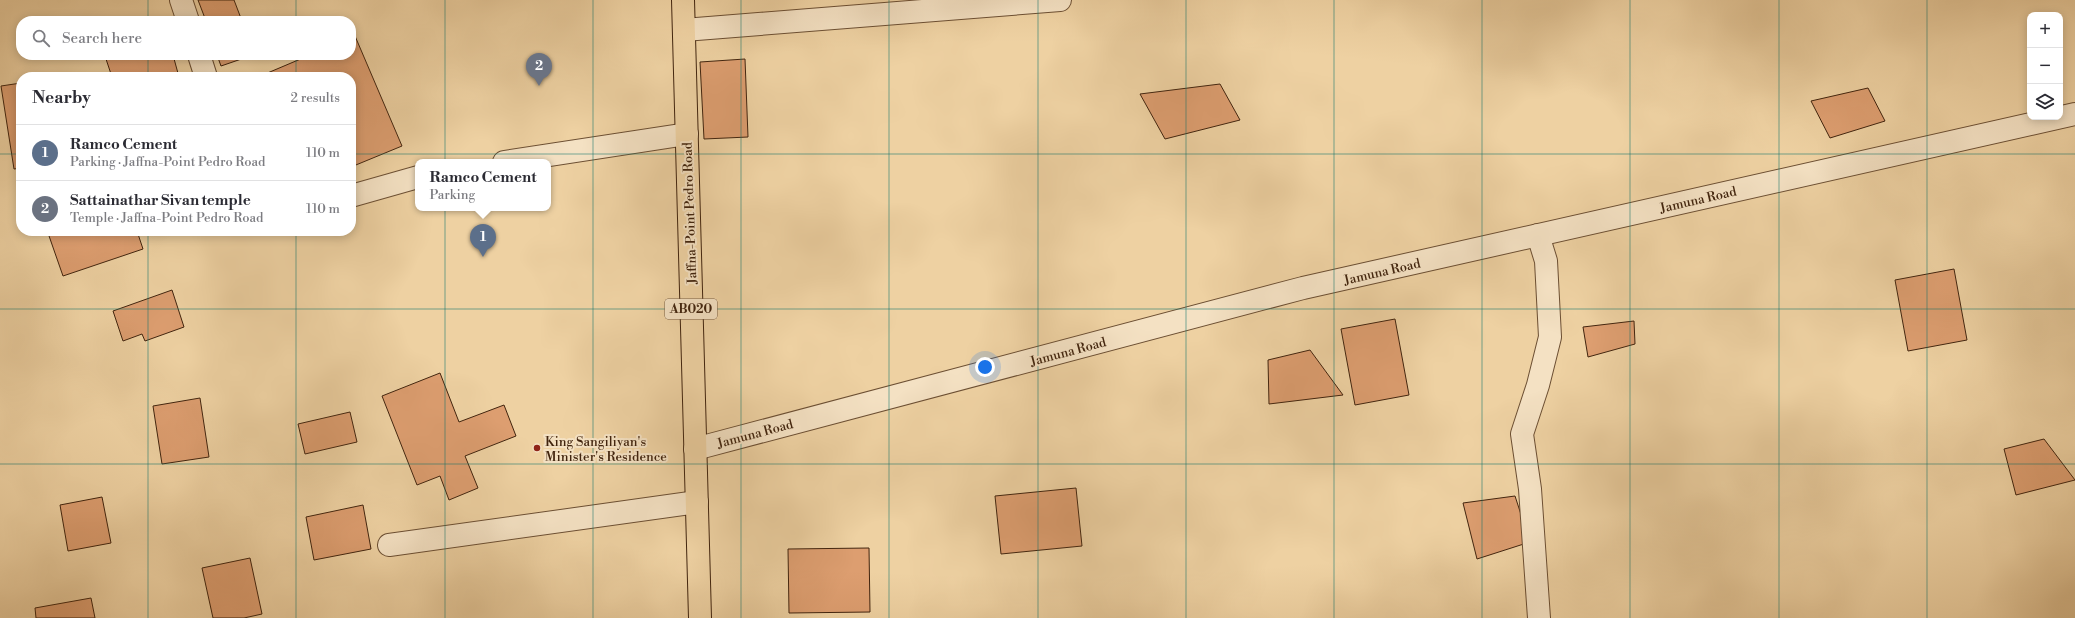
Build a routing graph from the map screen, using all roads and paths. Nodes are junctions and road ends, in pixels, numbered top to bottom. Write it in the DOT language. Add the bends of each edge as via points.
graph roads {
  1 [pos="181,0"];
  2 [pos="683,0"];
  3 [pos="1060,0"];
  4 [pos="186,16"];
  5 [pos="684,30"];
  6 [pos="201,60"];
  7 [pos="204,72"];
  8 [pos="2075,114"];
  9 [pos="686,134"];
  10 [pos="524,159"];
  11 [pos="415,178"];
  12 [pos="356,195"];
  13 [pos="1538,235"];
  14 [pos="695,449"];
  15 [pos="697,502"];
  16 [pos="389,545"];
  17 [pos="700,618"];
  18 [pos="1539,618"];
  1 -- 4 [label="street"];
  2 -- 5 [label="main road, Jaffna-Point Pedro Road / AB020"];
  3 -- 5 [label="street"];
  5 -- 9 [label="main road, Jaffna-Point Pedro Road / AB020"];
  6 -- 7 [label="street"];
  8 -- 13 [label="street, Jamuna Road"];
  9 -- 10 [label="street"];
  9 -- 14 [label="main road, Jaffna-Point Pedro Road / AB020"];
  11 -- 12 [label="street"];
  13 -- 14 [label="street, Jamuna Road" via="1303,288"];
  13 -- 18 [label="street" via="1546,261 1550,337 1522,434 1530,489"];
  14 -- 15 [label="main road, Jaffna-Point Pedro Road / AB020"];
  15 -- 16 [label="street"];
  15 -- 17 [label="main road, Jaffna-Point Pedro Road / AB020"];
}
